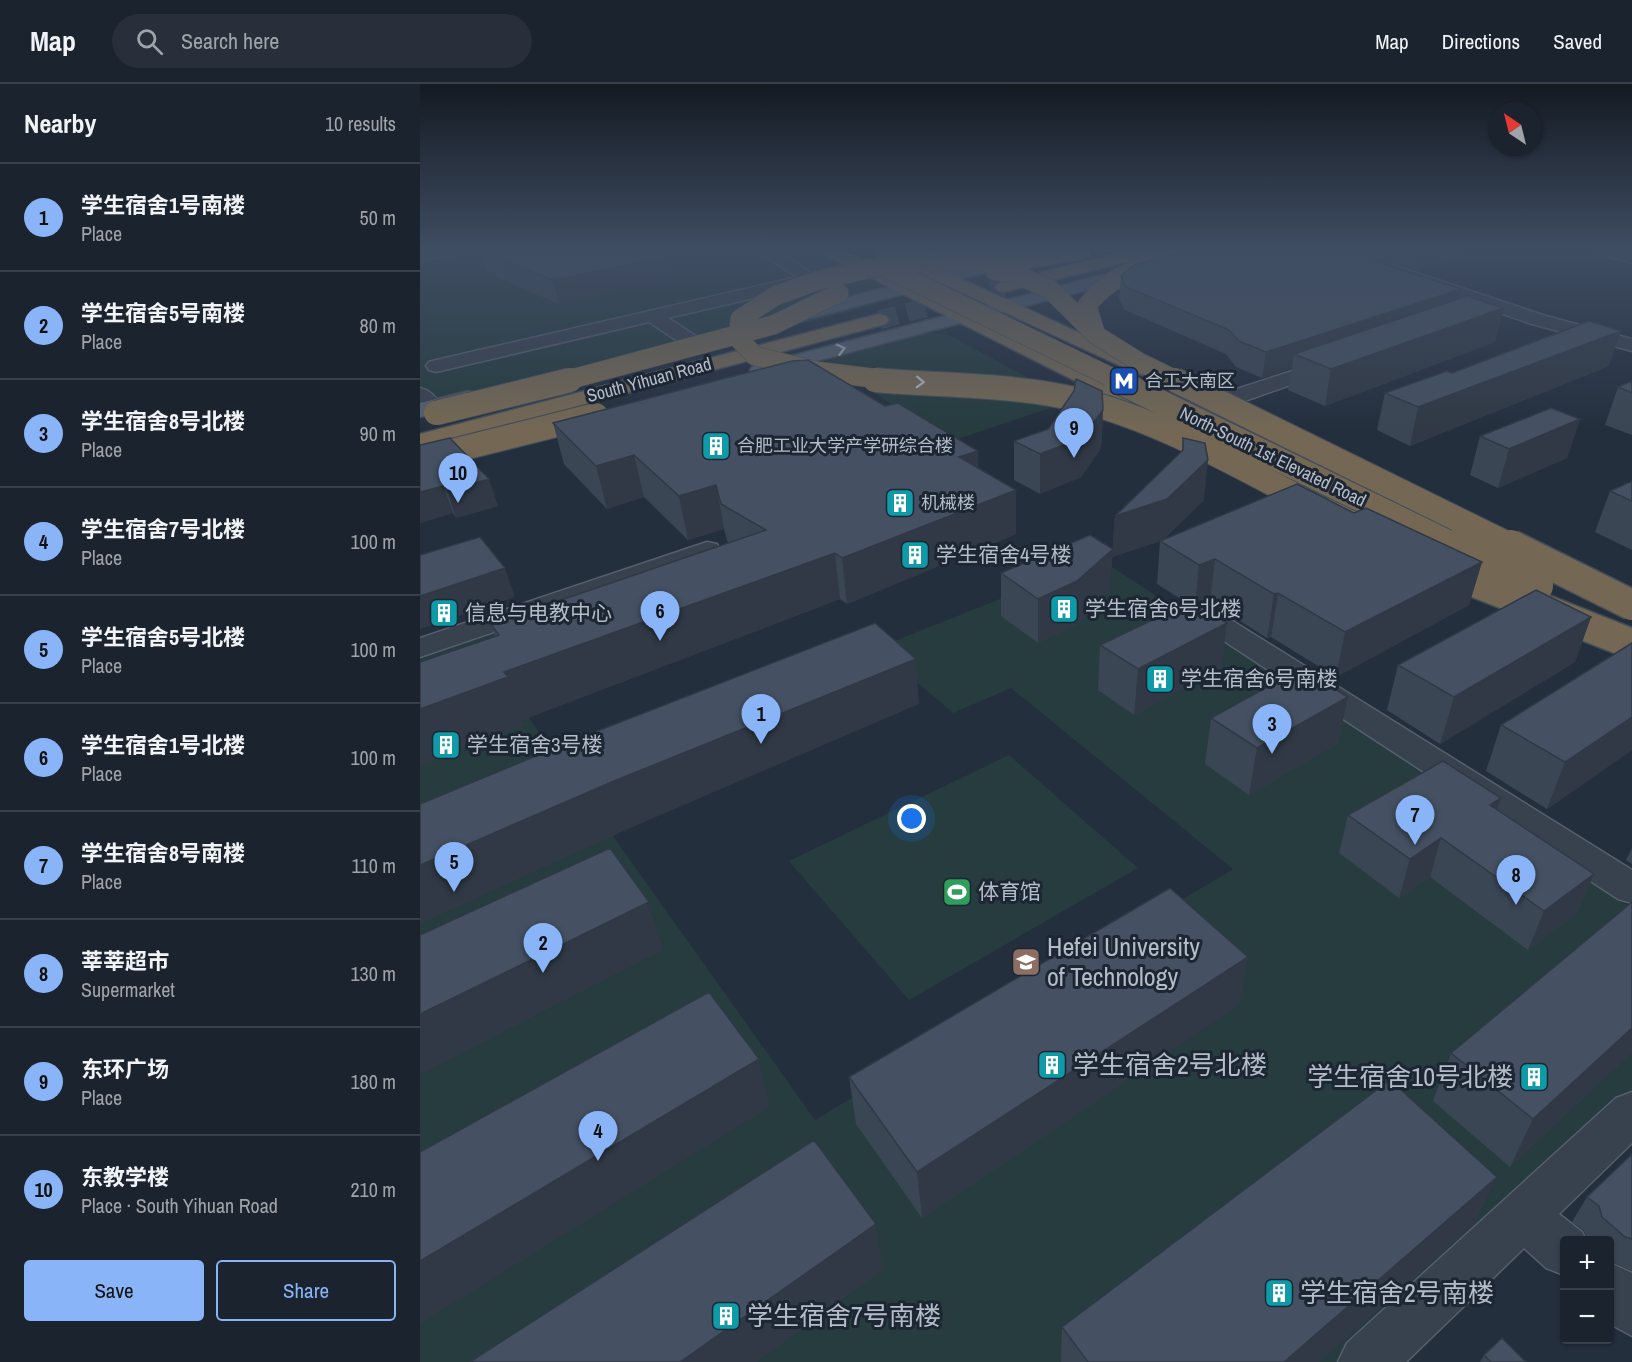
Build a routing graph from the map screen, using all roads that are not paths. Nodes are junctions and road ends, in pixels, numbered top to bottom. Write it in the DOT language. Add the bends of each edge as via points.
graph roads {
  1 [pos="680,310"];
  2 [pos="754,310"];
  3 [pos="805,310"];
  4 [pos="820,310"];
  5 [pos="949,310"];
  6 [pos="971,310"];
  7 [pos="971,310"];
  8 [pos="992,310"];
  9 [pos="1035,310"];
  10 [pos="1071,310"];
  11 [pos="1088,310"];
  12 [pos="1490,310"];
  13 [pos="1507,310"];
  14 [pos="652,316"];
  15 [pos="962,316"];
  16 [pos="1465,318"];
  17 [pos="1096,335"];
  18 [pos="692,342"];
  19 [pos="1632,345"];
  20 [pos="1352,357"];
  21 [pos="436,366"];
  22 [pos="876,380"];
  23 [pos="747,389"];
  24 [pos="1217,403"];
  25 [pos="425,411"];
  26 [pos="618,411"];
  27 [pos="420,441"];
  28 [pos="420,461"];
  29 [pos="707,550"];
  30 [pos="1632,595"];
  31 [pos="1632,605"];
  32 [pos="1632,615"];
  33 [pos="1205,616"];
  34 [pos="1632,632"];
  35 [pos="1632,644"];
  36 [pos="420,648"];
  37 [pos="1632,650"];
  38 [pos="1632,889"];
  39 [pos="1632,1113"];
  40 [pos="1522,1214"];
  41 [pos="1560,1247"];
  42 [pos="1611,1290"];
  43 [pos="1632,1309"];
  44 [pos="1366,1362"];
  1 -- 14 [label="street"];
  2 -- 22 [label="highway, bridge" via="740,319 738,338 755,356"];
  3 -- 25 [label="highway, bridge" via="773,325 638,363"];
  4 -- 18 [label="main road"];
  5 -- 15 [label="highway"];
  6 -- 34 [label="highway, North-South 1st Elevated Road, bridge"];
  7 -- 15 [label="main road"];
  8 -- 32 [label="highway, North-South 1st Elevated Road, bridge"];
  9 -- 24 [label="highway"];
  10 -- 17 [label="highway, bridge"];
  11 -- 17 [label="highway, bridge"];
  12 -- 16 [label="street"];
  13 -- 19 [label="street"];
  14 -- 18 [label="street"];
  14 -- 21 [label="street"];
  28 -- 15 [label="main road, one-way"];
  15 -- 37 [label="highway"];
  17 -- 31 [label="highway, bridge" via="1139,362"];
  18 -- 25 [label="main road"];
  20 -- 24 [label="street"];
  22 -- 23 [label="highway, bridge"];
  22 -- 35 [label="highway, one-way, bridge" via="1016,390 1078,400 1156,426 1440,569"];
  24 -- 30 [label="highway"];
  25 -- 27 [label="highway, South Yihuan Road" via="872,316"];
  26 -- 28 [label="highway, bridge"];
  29 -- 36 [label="street"];
  33 -- 38 [label="street"];
  39 -- 40 [label="street"];
  40 -- 41 [label="street"];
  40 -- 44 [label="street"];
  42 -- 43 [label="street"];
}
